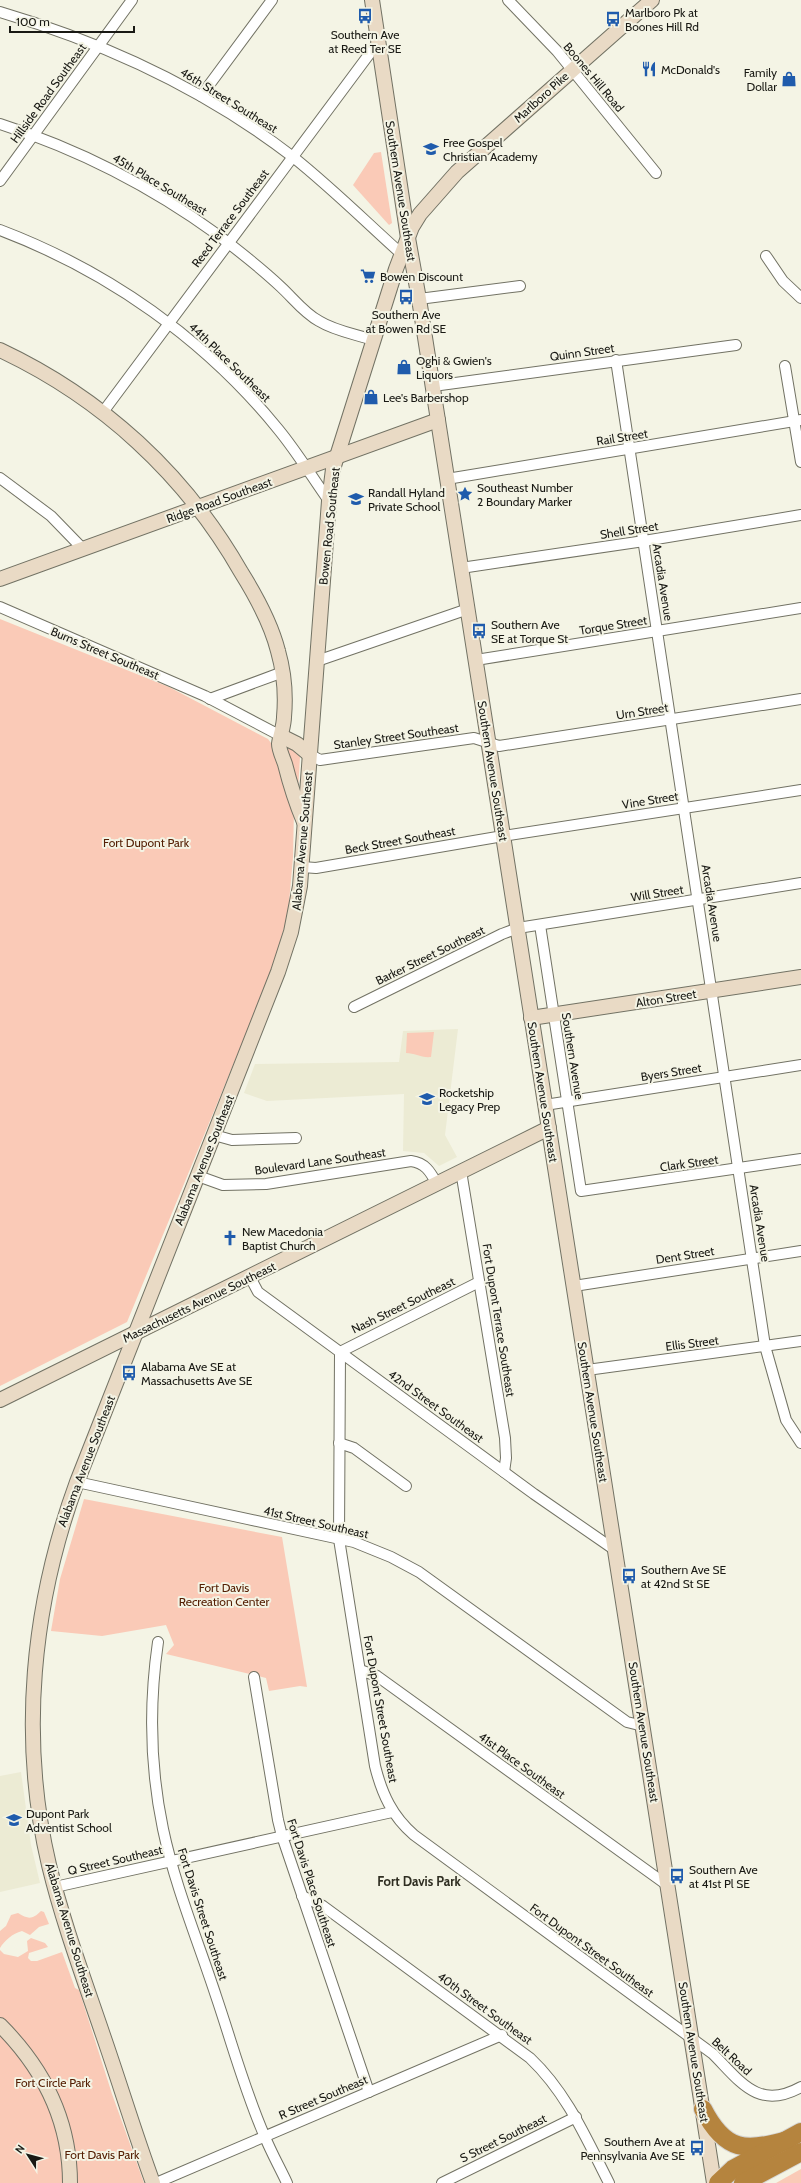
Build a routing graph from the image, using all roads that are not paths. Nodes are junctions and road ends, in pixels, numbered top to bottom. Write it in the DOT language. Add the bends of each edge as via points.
graph roads {
  1 [pos="132,0"];
  2 [pos="272,0"];
  3 [pos="372,0"];
  4 [pos="508,0"];
  5 [pos="652,0"];
  6 [pos="0,12"];
  7 [pos="379,41"];
  8 [pos="98,46"];
  9 [pos="572,69"];
  10 [pos="201,96"];
  11 [pos="0,124"];
  12 [pos="33,136"];
  13 [pos="292,157"];
  14 [pos="656,173"];
  15 [pos="0,181"];
  16 [pos="0,230"];
  17 [pos="408,238"];
  18 [pos="228,243"];
  19 [pos="766,256"];
  20 [pos="407,258"];
  21 [pos="520,286"];
  22 [pos="801,298"];
  23 [pos="419,300"];
  24 [pos="169,323"];
  25 [pos="373,340"];
  26 [pos="736,345"];
  27 [pos="0,350"];
  28 [pos="616,360"];
  29 [pos="785,366"];
  30 [pos="433,386"];
  31 [pos="103,412"];
  32 [pos="438,420"];
  33 [pos="798,421"];
  34 [pos="630,449"];
  35 [pos="336,457"];
  36 [pos="801,462"];
  37 [pos="306,468"];
  38 [pos="0,478"];
  39 [pos="447,479"];
  40 [pos="329,502"];
  41 [pos="198,507"];
  42 [pos="801,515"];
  43 [pos="644,541"];
  44 [pos="83,549"];
  45 [pos="461,568"];
  46 [pos="0,579"];
  47 [pos="0,607"];
  48 [pos="801,608"];
  49 [pos="468,609"];
  50 [pos="658,631"];
  51 [pos="476,660"];
  52 [pos="317,661"];
  53 [pos="283,672"];
  54 [pos="210,699"];
  55 [pos="801,699"];
  56 [pos="671,719"];
  57 [pos="281,736"];
  58 [pos="488,742"];
  59 [pos="309,754"];
  60 [pos="801,790"];
  61 [pos="684,808"];
  62 [pos="305,826"];
  63 [pos="503,836"];
  64 [pos="302,868"];
  65 [pos="801,883"];
  66 [pos="698,899"];
  67 [pos="540,925"];
  68 [pos="518,928"];
  69 [pos="801,977"];
  70 [pos="712,990"];
  71 [pos="354,1007"];
  72 [pos="553,1015"];
  73 [pos="531,1018"];
  74 [pos="801,1065"];
  75 [pos="725,1077"];
  76 [pos="567,1102"];
  77 [pos="545,1105"];
  78 [pos="549,1128"];
  79 [pos="214,1135"];
  80 [pos="296,1138"];
  81 [pos="801,1159"];
  82 [pos="739,1169"];
  83 [pos="461,1171"];
  84 [pos="198,1176"];
  85 [pos="437,1184"];
  86 [pos="581,1191"];
  87 [pos="801,1251"];
  88 [pos="752,1258"];
  89 [pos="250,1277"];
  90 [pos="479,1282"];
  91 [pos="574,1286"];
  92 [pos="136,1334"];
  93 [pos="801,1341"];
  94 [pos="765,1346"];
  95 [pos="340,1352"];
  96 [pos="587,1370"];
  97 [pos="0,1400"];
  98 [pos="339,1443"];
  99 [pos="801,1443"];
  100 [pos="504,1472"];
  101 [pos="77,1482"];
  102 [pos="406,1486"];
  103 [pos="339,1539"];
  104 [pos="615,1550"];
  105 [pos="158,1642"];
  106 [pos="360,1670"];
  107 [pos="254,1677"];
  108 [pos="643,1726"];
  109 [pos="392,1812"];
  110 [pos="282,1836"];
  111 [pos="172,1861"];
  112 [pos="667,1885"];
  113 [pos="55,1887"];
  114 [pos="302,1896"];
  115 [pos="0,2025"];
  116 [pos="502,2035"];
  117 [pos="692,2038"];
  118 [pos="801,2087"];
  119 [pos="369,2092"];
  120 [pos="703,2110"];
  121 [pos="576,2117"];
  122 [pos="264,2137"];
  123 [pos="797,2147"];
  124 [pos="758,2178"];
  125 [pos="70,2183"];
  126 [pos="154,2183"];
  127 [pos="287,2183"];
  128 [pos="442,2183"];
  129 [pos="609,2183"];
  130 [pos="714,2183"];
  131 [pos="718,2183"];
  132 [pos="743,2183"];
  1 -- 8 [label="street, Hillside Road Southeast"];
  2 -- 10 [label="street"];
  3 -- 7 [label="street, Southern Avenue Southeast"];
  4 -- 9 [label="street, Boones Hill Road"];
  5 -- 9 [label="street, Marlboro Pike"];
  6 -- 8 [label="street, 46th Street Southeast" via="56,29"];
  7 -- 13 [label="street, Reed Terrace Southeast"];
  7 -- 17 [label="street, Southern Avenue Southeast"];
  8 -- 10 [label="street, 46th Street Southeast" via="161,74"];
  8 -- 12 [label="street, Hillside Road Southeast"];
  9 -- 14 [label="street, Boones Hill Road"];
  9 -- 17 [label="street, Marlboro Pike" via="457,172 420,214"];
  10 -- 13 [label="street, 46th Street Southeast" via="257,131"];
  11 -- 12 [label="street, 45th Place Southeast"];
  12 -- 15 [label="street, Hillside Road Southeast"];
  12 -- 18 [label="street, 45th Place Southeast" via="130,179 180,209"];
  13 -- 18 [label="street, Reed Terrace Southeast"];
  13 -- 20 [label="street, 46th Street Southeast" via="356,210"];
  16 -- 24 [label="street, 44th Place Southeast" via="92,272"];
  17 -- 20 [label="street, Bowen Road Southeast"];
  18 -- 24 [label="street, Reed Terrace Southeast"];
  18 -- 25 [label="street, 45th Place Southeast" via="316,319"];
  19 -- 22 [label="street" via="783,281"];
  20 -- 23 [label="street, Southern Avenue Southeast"];
  20 -- 25 [label="street, Bowen Road Southeast"];
  21 -- 23 [label="street"];
  23 -- 30 [label="street, Southern Avenue Southeast"];
  24 -- 31 [label="street, Reed Terrace Southeast"];
  24 -- 37 [label="street, 44th Place Southeast" via="242,389 279,430"];
  25 -- 35 [label="street, Bowen Road Southeast"];
  26 -- 28 [label="street, Quinn Street"];
  27 -- 31 [label="street" via="46,373"];
  28 -- 30 [label="street, Quinn Street"];
  28 -- 34 [label="street, Arcadia Avenue"];
  29 -- 33 [label="street"];
  30 -- 32 [label="street, Southern Avenue Southeast"];
  31 -- 41 [label="street" via="152,456"];
  32 -- 35 [label="street, Ridge Road Southeast"];
  32 -- 39 [label="street, Southern Avenue Southeast"];
  33 -- 34 [label="street, Rail Street"];
  33 -- 36 [label="street"];
  34 -- 39 [label="street, Rail Street"];
  34 -- 43 [label="street, Arcadia Avenue"];
  35 -- 37 [label="street, Ridge Road Southeast"];
  35 -- 40 [label="street, Bowen Road Southeast"];
  37 -- 40 [label="street, 44th Place Southeast"];
  37 -- 41 [label="street, Ridge Road Southeast"];
  38 -- 44 [label="street" via="51,516"];
  39 -- 45 [label="street, Southern Avenue Southeast"];
  40 -- 52 [label="street, Bowen Road Southeast"];
  41 -- 44 [label="street, Ridge Road Southeast"];
  41 -- 53 [label="street" via="254,594 276,645"];
  42 -- 43 [label="street, Shell Street"];
  43 -- 45 [label="street, Shell Street"];
  43 -- 50 [label="street, Arcadia Avenue"];
  44 -- 46 [label="street, Ridge Road Southeast"];
  45 -- 49 [label="street, Southern Avenue Southeast"];
  47 -- 54 [label="street, Burns Street Southeast"];
  48 -- 50 [label="street, Torque Street"];
  49 -- 51 [label="street, Southern Avenue Southeast"];
  49 -- 52 [label="street"];
  50 -- 51 [label="street, Torque Street"];
  50 -- 56 [label="street, Arcadia Avenue"];
  51 -- 58 [label="street, Southern Avenue Southeast"];
  52 -- 59 [label="street, Bowen Road Southeast"];
  53 -- 54 [label="street"];
  53 -- 57 [label="street" via="284,717"];
  54 -- 57 [label="street, Burns Street Southeast"];
  55 -- 56 [label="street, Urn Street"];
  56 -- 58 [label="street, Urn Street" via="499,746"];
  56 -- 61 [label="street, Arcadia Avenue"];
  57 -- 59 [label="street, Burns Street Southeast"];
  57 -- 62 [label="street" via="279,744"];
  58 -- 59 [label="street, Stanley Street Southeast" via="472,738 320,760"];
  58 -- 63 [label="street, Southern Avenue Southeast"];
  59 -- 62 [label="street, Alabama Avenue Southeast"];
  60 -- 61 [label="street, Vine Street"];
  61 -- 63 [label="street, Vine Street"];
  61 -- 66 [label="street, Arcadia Avenue"];
  62 -- 64 [label="street, Alabama Avenue Southeast"];
  63 -- 64 [label="street, Beck Street Southeast" via="316,868"];
  63 -- 68 [label="street, Southern Avenue Southeast"];
  64 -- 79 [label="street, Alabama Avenue Southeast" via="294,918 282,963"];
  65 -- 66 [label="street, Will Street"];
  66 -- 67 [label="street, Will Street"];
  66 -- 70 [label="street, Arcadia Avenue"];
  67 -- 68 [label="street, Will Street"];
  67 -- 72 [label="street, Southern Avenue"];
  68 -- 71 [label="street, Barker Street Southeast"];
  68 -- 73 [label="street, Southern Avenue Southeast"];
  69 -- 70 [label="street, Alton Street"];
  70 -- 72 [label="street, Alton Street"];
  70 -- 75 [label="street, Arcadia Avenue"];
  72 -- 73 [label="street, Alton Street"];
  72 -- 76 [label="street, Southern Avenue"];
  73 -- 77 [label="street, Southern Avenue Southeast"];
  74 -- 75 [label="street, Byers Street"];
  75 -- 76 [label="street, Byers Street"];
  75 -- 82 [label="street, Arcadia Avenue"];
  76 -- 77 [label="street, Byers Street"];
  76 -- 86 [label="street, Southern Avenue"];
  77 -- 78 [label="street, Southern Avenue Southeast"];
  78 -- 83 [label="street, Massachusetts Avenue Southeast"];
  78 -- 91 [label="street, Southern Avenue Southeast"];
  79 -- 80 [label="street" via="232,1140"];
  79 -- 84 [label="street, Alabama Avenue Southeast"];
  81 -- 82 [label="street, Clark Street"];
  82 -- 86 [label="street, Clark Street"];
  82 -- 88 [label="street, Arcadia Avenue"];
  83 -- 85 [label="street, Massachusetts Avenue Southeast"];
  83 -- 90 [label="street, Fort Dupont Terrace Southeast"];
  84 -- 85 [label="street, Boulevard Lane Southeast" via="224,1185 266,1184 410,1161 421,1162 431,1172"];
  84 -- 92 [label="street, Alabama Avenue Southeast"];
  85 -- 89 [label="street, Massachusetts Avenue Southeast"];
  87 -- 88 [label="street, Dent Street"];
  88 -- 91 [label="street, Dent Street"];
  88 -- 94 [label="street, Arcadia Avenue"];
  89 -- 92 [label="street, Massachusetts Avenue Southeast"];
  89 -- 95 [label="street, 42nd Street Southeast" via="258,1292"];
  90 -- 95 [label="street, Nash Street Southeast"];
  90 -- 100 [label="street, Fort Dupont Terrace Southeast" via="504,1438"];
  91 -- 96 [label="street, Southern Avenue Southeast"];
  92 -- 97 [label="street, Massachusetts Avenue Southeast"];
  92 -- 101 [label="street, Alabama Avenue Southeast"];
  93 -- 94 [label="street, Ellis Street"];
  94 -- 96 [label="street, Ellis Street"];
  94 -- 99 [label="street, Arcadia Avenue" via="786,1420"];
  95 -- 98 [label="street, Fort Dupont Street Southeast"];
  95 -- 100 [label="street, 42nd Street Southeast"];
  96 -- 104 [label="street, Southern Avenue Southeast"];
  98 -- 102 [label="street" via="354,1448"];
  98 -- 103 [label="street, Fort Dupont Street Southeast"];
  100 -- 104 [label="street, 42nd Street Southeast"];
  101 -- 103 [label="street, 41st Street Southeast"];
  101 -- 113 [label="street, Alabama Avenue Southeast" via="49,1574 34,1681 35,1772"];
  103 -- 106 [label="street, Fort Dupont Street Southeast"];
  103 -- 108 [label="street, 41st Street Southeast" via="373,1549 419,1572 626,1722"];
  104 -- 108 [label="street, Southern Avenue Southeast"];
  105 -- 111 [label="street, Fort Davis Street Southeast" via="152,1695 153,1747 158,1802"];
  106 -- 109 [label="street, Fort Dupont Street Southeast" via="375,1766 384,1798"];
  106 -- 112 [label="street, 41st Place Southeast" via="382,1680"];
  107 -- 110 [label="street, Fort Davis Place Southeast"];
  108 -- 112 [label="street, Southern Avenue Southeast"];
  109 -- 110 [label="street, Q Street Southeast"];
  109 -- 117 [label="street, Fort Dupont Street Southeast" via="420,1840"];
  110 -- 111 [label="street, Q Street Southeast"];
  110 -- 114 [label="street, Fort Davis Place Southeast"];
  111 -- 113 [label="street, Q Street Southeast"];
  111 -- 122 [label="street, Fort Davis Street Southeast"];
  112 -- 117 [label="street, Southern Avenue Southeast"];
  113 -- 126 [label="street, Alabama Avenue Southeast"];
  114 -- 116 [label="street, 40th Street Southeast" via="323,1906"];
  114 -- 119 [label="street, Fort Davis Place Southeast"];
  115 -- 125 [label="street" via="32,2062 50,2092 66,2140"];
  116 -- 119 [label="street, R Street Southeast"];
  116 -- 121 [label="street, 40th Street Southeast" via="545,2072"];
  117 -- 118 [label="street, Belt Road" via="713,2054 739,2082 758,2094 781,2095"];
  117 -- 120 [label="street, Southern Avenue Southeast"];
  119 -- 122 [label="street, R Street Southeast"];
  120 -- 123 [label="highway" via="709,2121 730,2142 743,2147"];
  120 -- 130 [label="street, Southern Avenue Southeast"];
  121 -- 128 [label="street, S Street Southeast"];
  121 -- 129 [label="street, 40th Street Southeast"];
  122 -- 126 [label="street, R Street Southeast"];
  122 -- 127 [label="street, Fort Davis Street Southeast"];
  123 -- 124 [label="highway"];
  123 -- 131 [label="highway" via="733,2169"];
  124 -- 132 [label="highway"];
}
